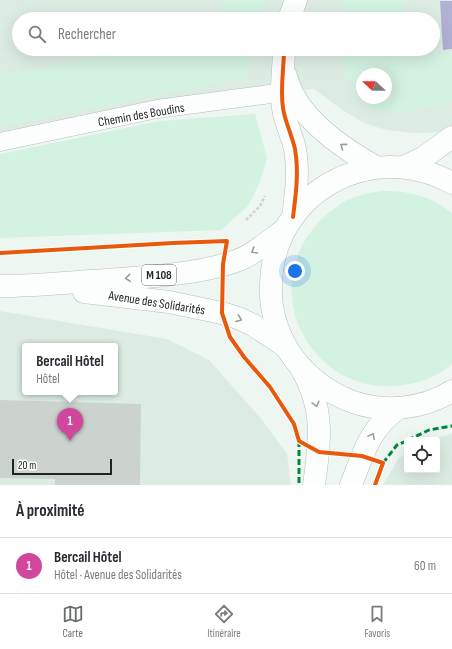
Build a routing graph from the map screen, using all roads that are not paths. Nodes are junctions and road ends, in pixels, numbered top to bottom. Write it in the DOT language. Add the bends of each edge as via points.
graph roads {
  1 [pos="296,0"];
  2 [pos="292,12"];
  3 [pos="284,58"];
  4 [pos="282,92"];
  5 [pos="452,137"];
  6 [pos="0,142"];
  7 [pos="376,167"];
  8 [pos="404,167"];
  9 [pos="452,183"];
  10 [pos="289,223"];
  11 [pos="10,286"];
  12 [pos="285,346"];
  13 [pos="301,368"];
  14 [pos="449,395"];
  15 [pos="399,408"];
  16 [pos="314,485"];
  17 [pos="351,485"];
  1 -- 2 [label="main road"];
  3 -- 4 [label="main road"];
  7 -- 3 [label="main road, one-way" via="346,148 310,118 288,83"];
  4 -- 6 [label="lane, Chemin des Boudins" via="157,109"];
  4 -- 10 [label="main road" via="283,107 297,163"];
  5 -- 8 [label="main road" via="423,158"];
  7 -- 8 [label="main road, Avenue des Solidarités"];
  7 -- 10 [label="main road, Avenue des Solidarités" via="336,180 302,206"];
  8 -- 9 [label="main road, Avenue des Solidarités" via="432,174"];
  10 -- 11 [label="main road, Avenue des Solidarités / M 108, one-way" via="239,260 208,268 148,276"];
  10 -- 12 [label="main road, Avenue des Solidarités" via="275,253 271,287 275,320"];
  11 -- 12 [label="main road, Avenue des Solidarités / M 108, one-way" via="119,295 203,309 238,318 266,332"];
  12 -- 13 [label="main road, Avenue des Solidarités"];
  13 -- 15 [label="main road, Avenue des Solidarités" via="322,386 346,399 372,406"];
  13 -- 16 [label="main road, one-way" via="310,383 320,428"];
  14 -- 15 [label="main road, Avenue des Solidarités"];
  17 -- 15 [label="main road, one-way" via="373,434 380,423"];
}
